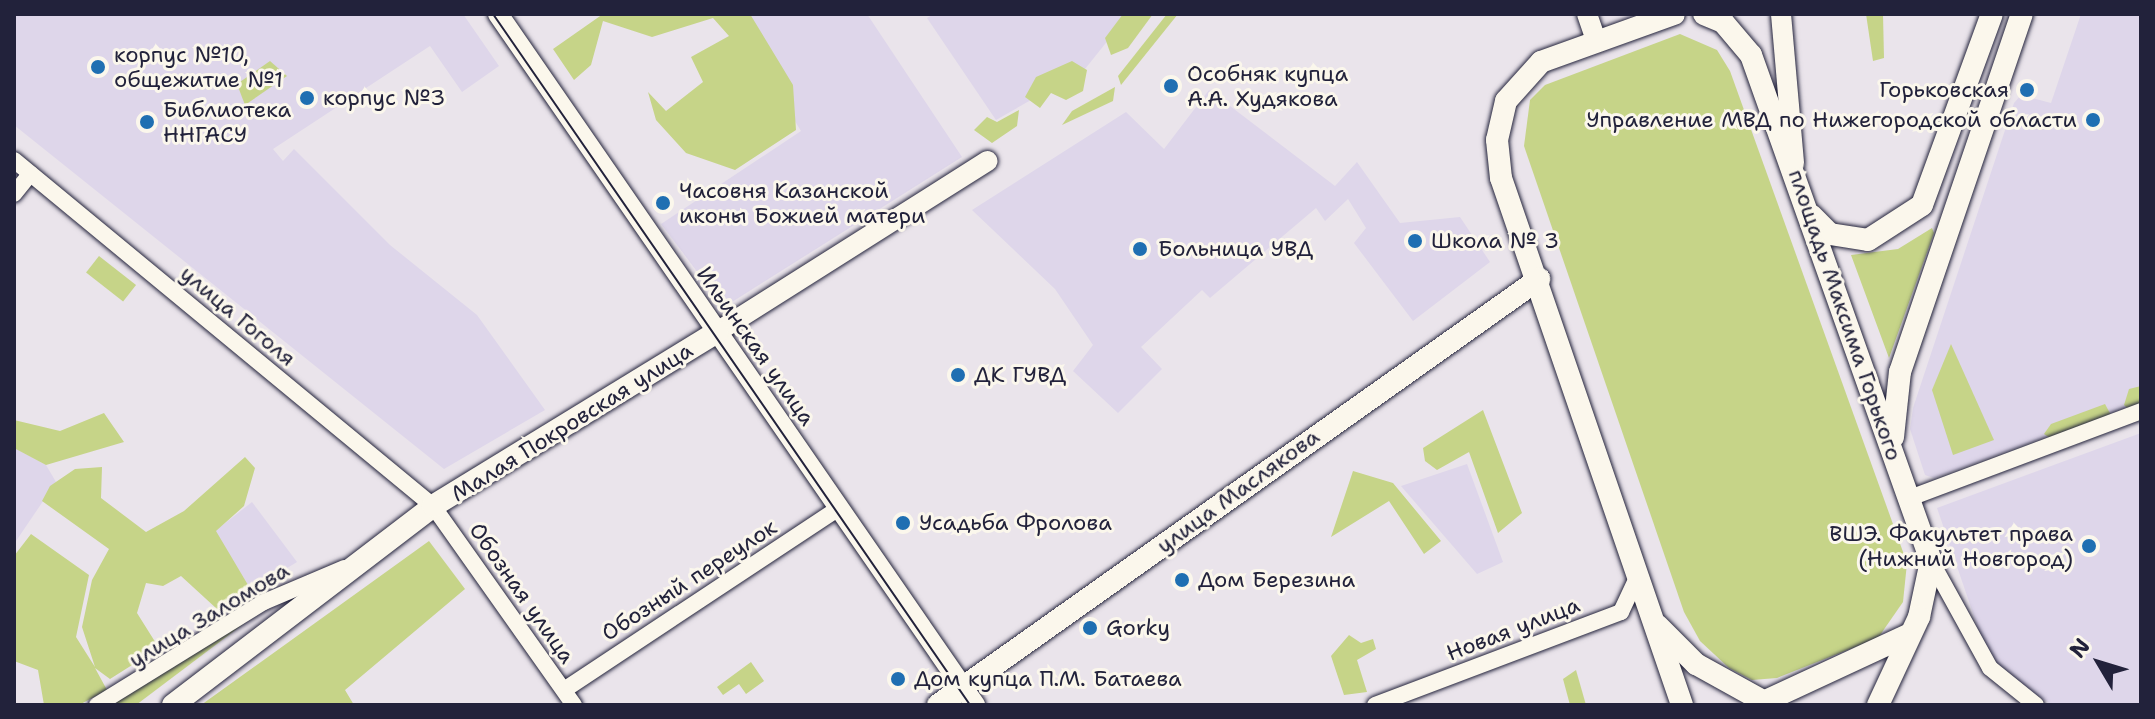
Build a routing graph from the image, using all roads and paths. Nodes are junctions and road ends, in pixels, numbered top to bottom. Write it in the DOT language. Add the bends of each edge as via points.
graph roads {
  1 [pos="498,14"];
  2 [pos="1587,14"];
  3 [pos="1674,14"];
  4 [pos="1704,14"];
  5 [pos="1781,14"];
  6 [pos="1992,14"];
  7 [pos="2022,14"];
  8 [pos="1596,40"];
  9 [pos="14,160"];
  10 [pos="987,161"];
  11 [pos="1794,171"];
  12 [pos="30,174"];
  13 [pos="14,194"];
  14 [pos="1811,215"];
  15 [pos="1539,279"];
  16 [pos="717,332"];
  17 [pos="2141,411"];
  18 [pos="1894,454"];
  19 [pos="1910,498"];
  20 [pos="433,506"];
  21 [pos="839,508"];
  22 [pos="1931,561"];
  23 [pos="346,567"];
  24 [pos="1637,568"];
  25 [pos="1655,623"];
  26 [pos="1908,635"];
  27 [pos="564,690"];
  28 [pos="969,697"];
  29 [pos="1764,704"];
  30 [pos="97,705"];
  31 [pos="173,705"];
  32 [pos="574,705"];
  33 [pos="938,705"];
  34 [pos="1375,705"];
  35 [pos="1682,705"];
  36 [pos="1878,705"];
  37 [pos="2036,705"];
  1 -- 16 [label="street, Ильинская улица"];
  2 -- 8 [label="street"];
  3 -- 8 [label="main road"];
  4 -- 11 [label="main road, площадь Максима Горького" via="1723,22 1751,55"];
  5 -- 11 [label="street"];
  6 -- 14 [label="main road" via="1922,205 1868,240 1830,234"];
  7 -- 18 [label="main road" via="1900,372"];
  8 -- 15 [label="main road" via="1527,72 1499,120 1501,178"];
  9 -- 12 [label="street, улица Гоголя"];
  10 -- 16 [label="street, Малая Покровская улица"];
  11 -- 14 [label="main road, площадь Максима Горького"];
  12 -- 13 [label="street"];
  12 -- 20 [label="street, улица Гоголя"];
  14 -- 18 [label="main road, площадь Максима Горького"];
  15 -- 24 [label="main road"];
  15 -- 28 [label="main road, улица Маслякова"];
  16 -- 20 [label="main road, Малая Покровская улица"];
  16 -- 21 [label="street, Ильинская улица"];
  17 -- 19 [label="street"];
  18 -- 19 [label="main road, площадь Максима Горького"];
  19 -- 22 [label="main road, площадь Максима Горького"];
  20 -- 23 [label="main road, Малая Покровская улица"];
  20 -- 27 [label="street, Обозная улица"];
  21 -- 27 [label="street, Обозный переулок"];
  21 -- 28 [label="street, Ильинская улица"];
  22 -- 26 [label="main road"];
  22 -- 37 [label="street" via="1980,654"];
  23 -- 30 [label="street, улица Заломова" via="264,602"];
  23 -- 31 [label="main road, Малая Покровская улица"];
  24 -- 25 [label="main road"];
  24 -- 34 [label="street, Новая улица" via="1636,591 1621,612"];
  25 -- 29 [label="main road" via="1696,664"];
  25 -- 35 [label="main road"];
  26 -- 29 [label="main road"];
  26 -- 36 [label="main road"];
  27 -- 32 [label="street, Обозная улица"];
  28 -- 33 [label="main road, улица Маслякова"];
}
